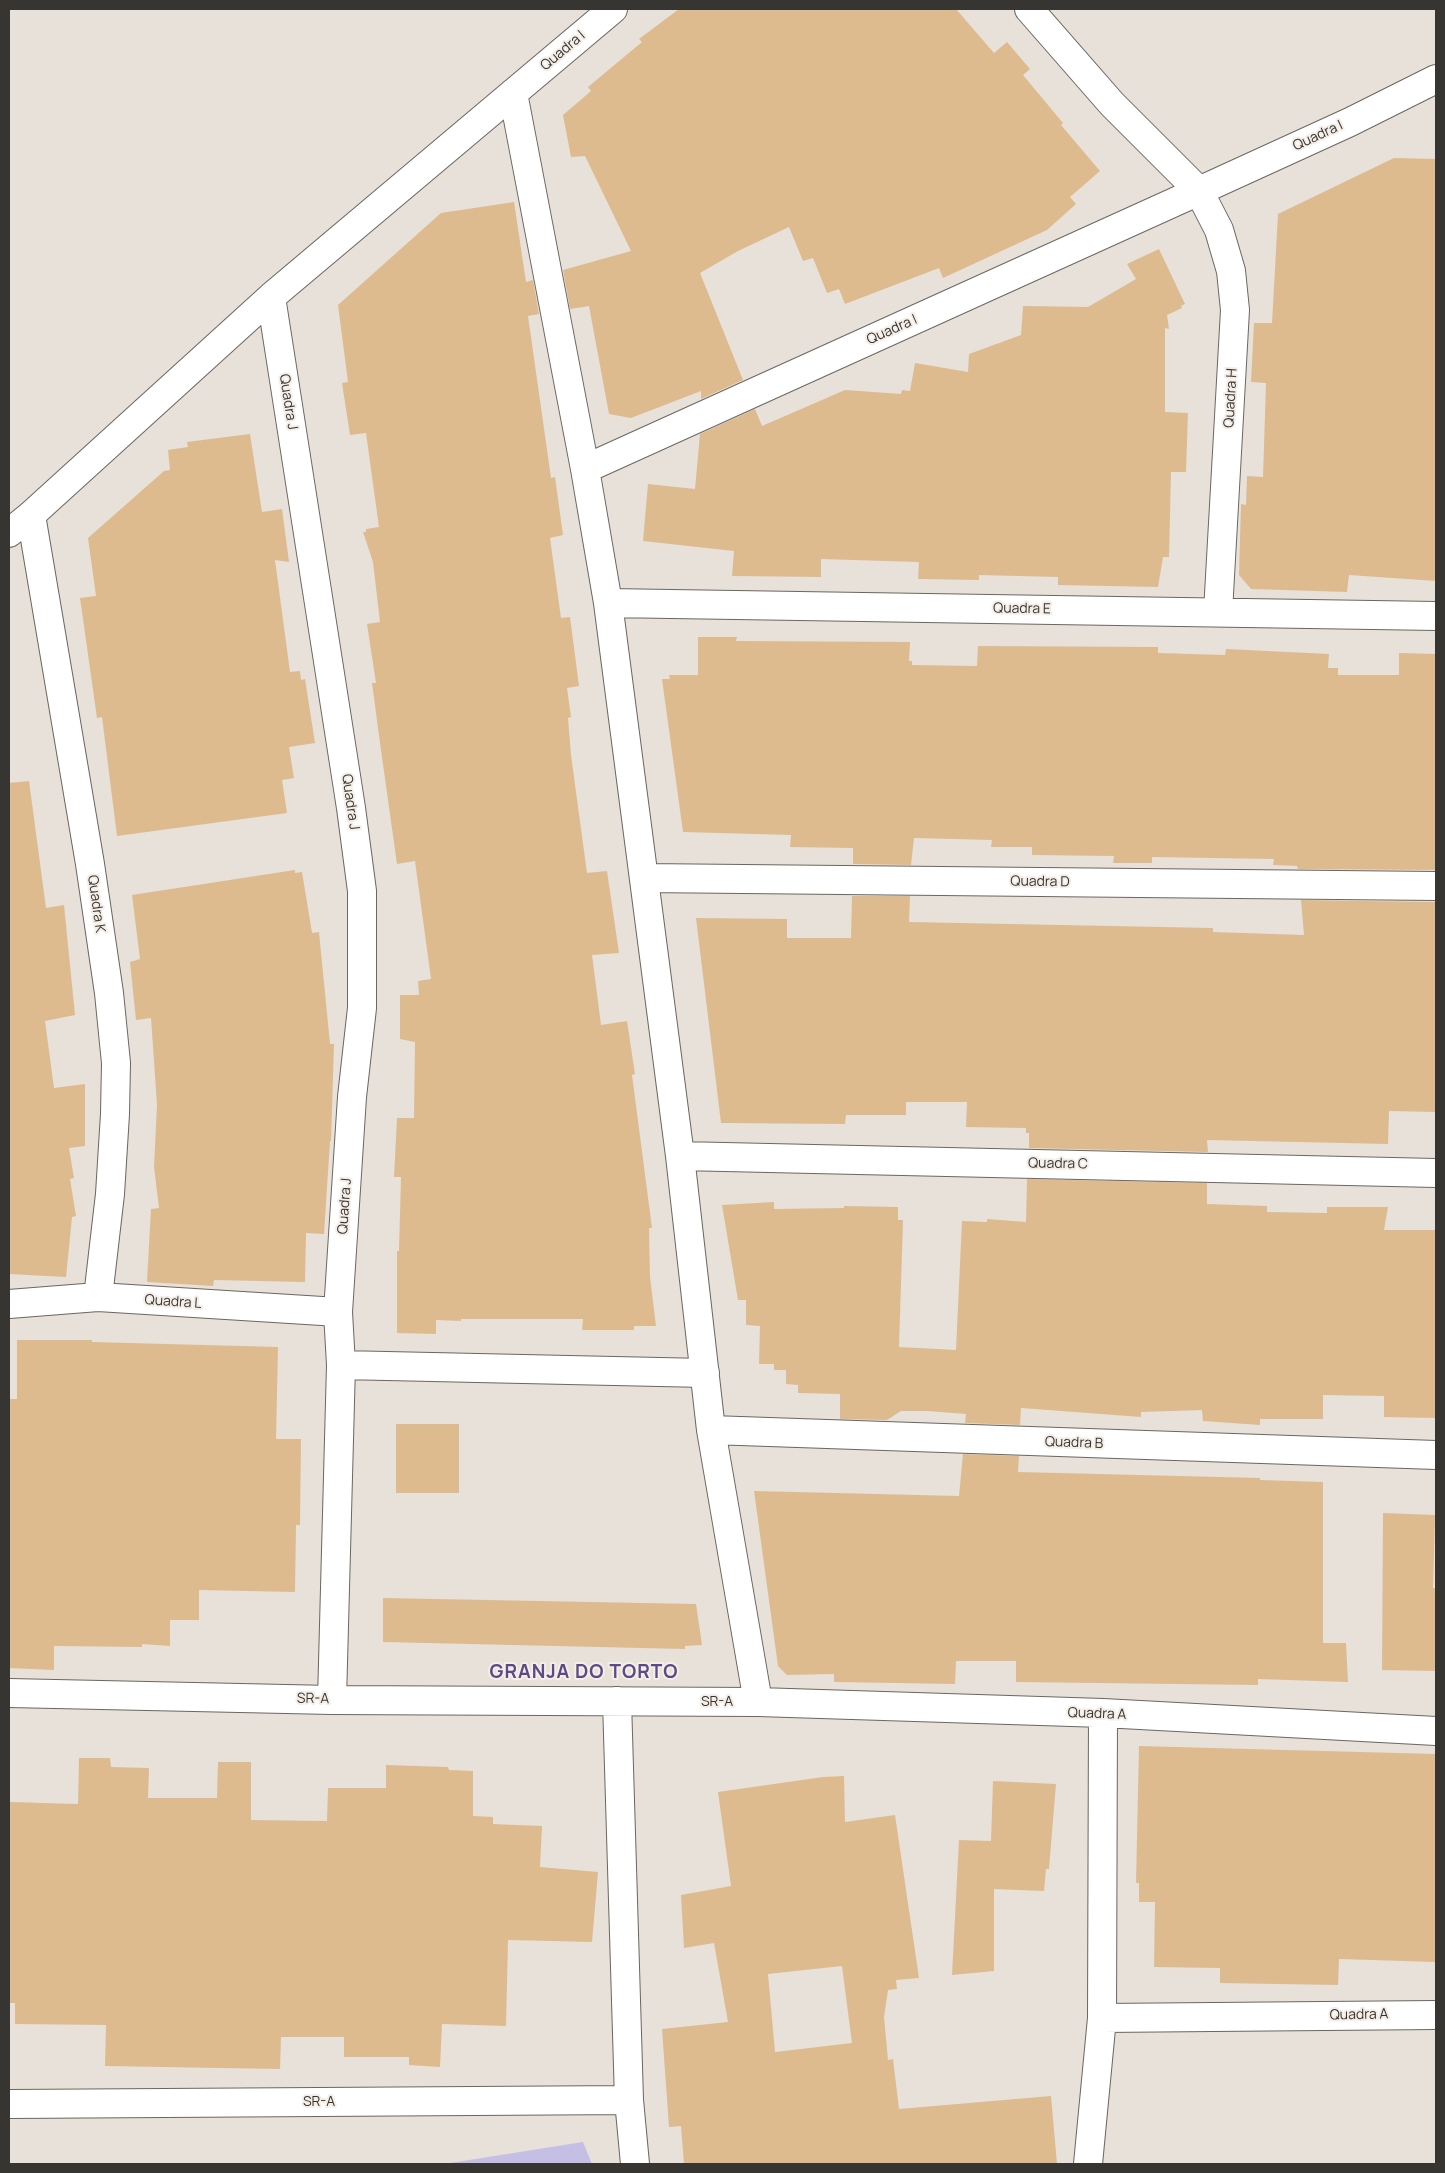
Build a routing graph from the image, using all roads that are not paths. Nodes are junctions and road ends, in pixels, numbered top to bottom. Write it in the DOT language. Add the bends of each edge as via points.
graph roads {
  1 [pos="613,9"];
  2 [pos="1029,9"];
  3 [pos="1436,79"];
  4 [pos="513,93"];
  5 [pos="1199,191"];
  6 [pos="271,297"];
  7 [pos="585,469"];
  8 [pos="31,516"];
  9 [pos="9,533"];
  10 [pos="608,603"];
  11 [pos="1218,612"];
  12 [pos="1436,616"];
  13 [pos="644,878"];
  14 [pos="1436,886"];
  15 [pos="680,1156"];
  16 [pos="1436,1173"];
  17 [pos="98,1297"];
  18 [pos="9,1304"];
  19 [pos="338,1312"];
  20 [pos="340,1364"];
  21 [pos="705,1373"];
  22 [pos="711,1430"];
  23 [pos="1436,1455"];
  24 [pos="9,1692"];
  25 [pos="332,1700"];
  26 [pos="617,1701"];
  27 [pos="758,1702"];
  28 [pos="1104,1714"];
  29 [pos="1436,1730"];
  30 [pos="1436,2015"];
  31 [pos="1102,2018"];
  32 [pos="629,2100"];
  33 [pos="9,2104"];
  34 [pos="635,2164"];
  35 [pos="1088,2164"];
  1 -- 4 [label="street, Quadra I"];
  2 -- 5 [label="street" via="1112,104"];
  3 -- 5 [label="street, Quadra I"];
  4 -- 6 [label="street, Quadra I"];
  4 -- 7 [label="street"];
  5 -- 7 [label="street, Quadra I"];
  5 -- 11 [label="street, Quadra H" via="1219,230 1231,271 1235,310"];
  6 -- 8 [label="street, Quadra I"];
  6 -- 19 [label="street, Quadra J" via="362,891 362,1008 352,1097"];
  7 -- 10 [label="street"];
  8 -- 9 [label="street, Quadra I"];
  8 -- 17 [label="street, Quadra K" via="90,864 116,1063 110,1194"];
  10 -- 11 [label="street, Quadra E"];
  10 -- 13 [label="street"];
  11 -- 12 [label="street, Quadra E"];
  13 -- 14 [label="street, Quadra D"];
  13 -- 15 [label="street"];
  15 -- 16 [label="street, Quadra C"];
  15 -- 21 [label="street"];
  17 -- 18 [label="street, Quadra L"];
  17 -- 19 [label="street, Quadra L"];
  19 -- 20 [label="street, Quadra J"];
  20 -- 21 [label="street"];
  20 -- 25 [label="street, Quadra J"];
  21 -- 22 [label="street"];
  22 -- 23 [label="street, Quadra B"];
  22 -- 27 [label="street"];
  24 -- 25 [label="street, SR-A"];
  25 -- 26 [label="street, SR-A"];
  26 -- 27 [label="street, SR-A"];
  26 -- 32 [label="street"];
  27 -- 28 [label="street, Quadra A"];
  28 -- 29 [label="street, Quadra A"];
  28 -- 31 [label="street"];
  30 -- 31 [label="street, Quadra A"];
  31 -- 35 [label="street"];
  32 -- 33 [label="street, SR-A"];
  32 -- 34 [label="street"];
}
